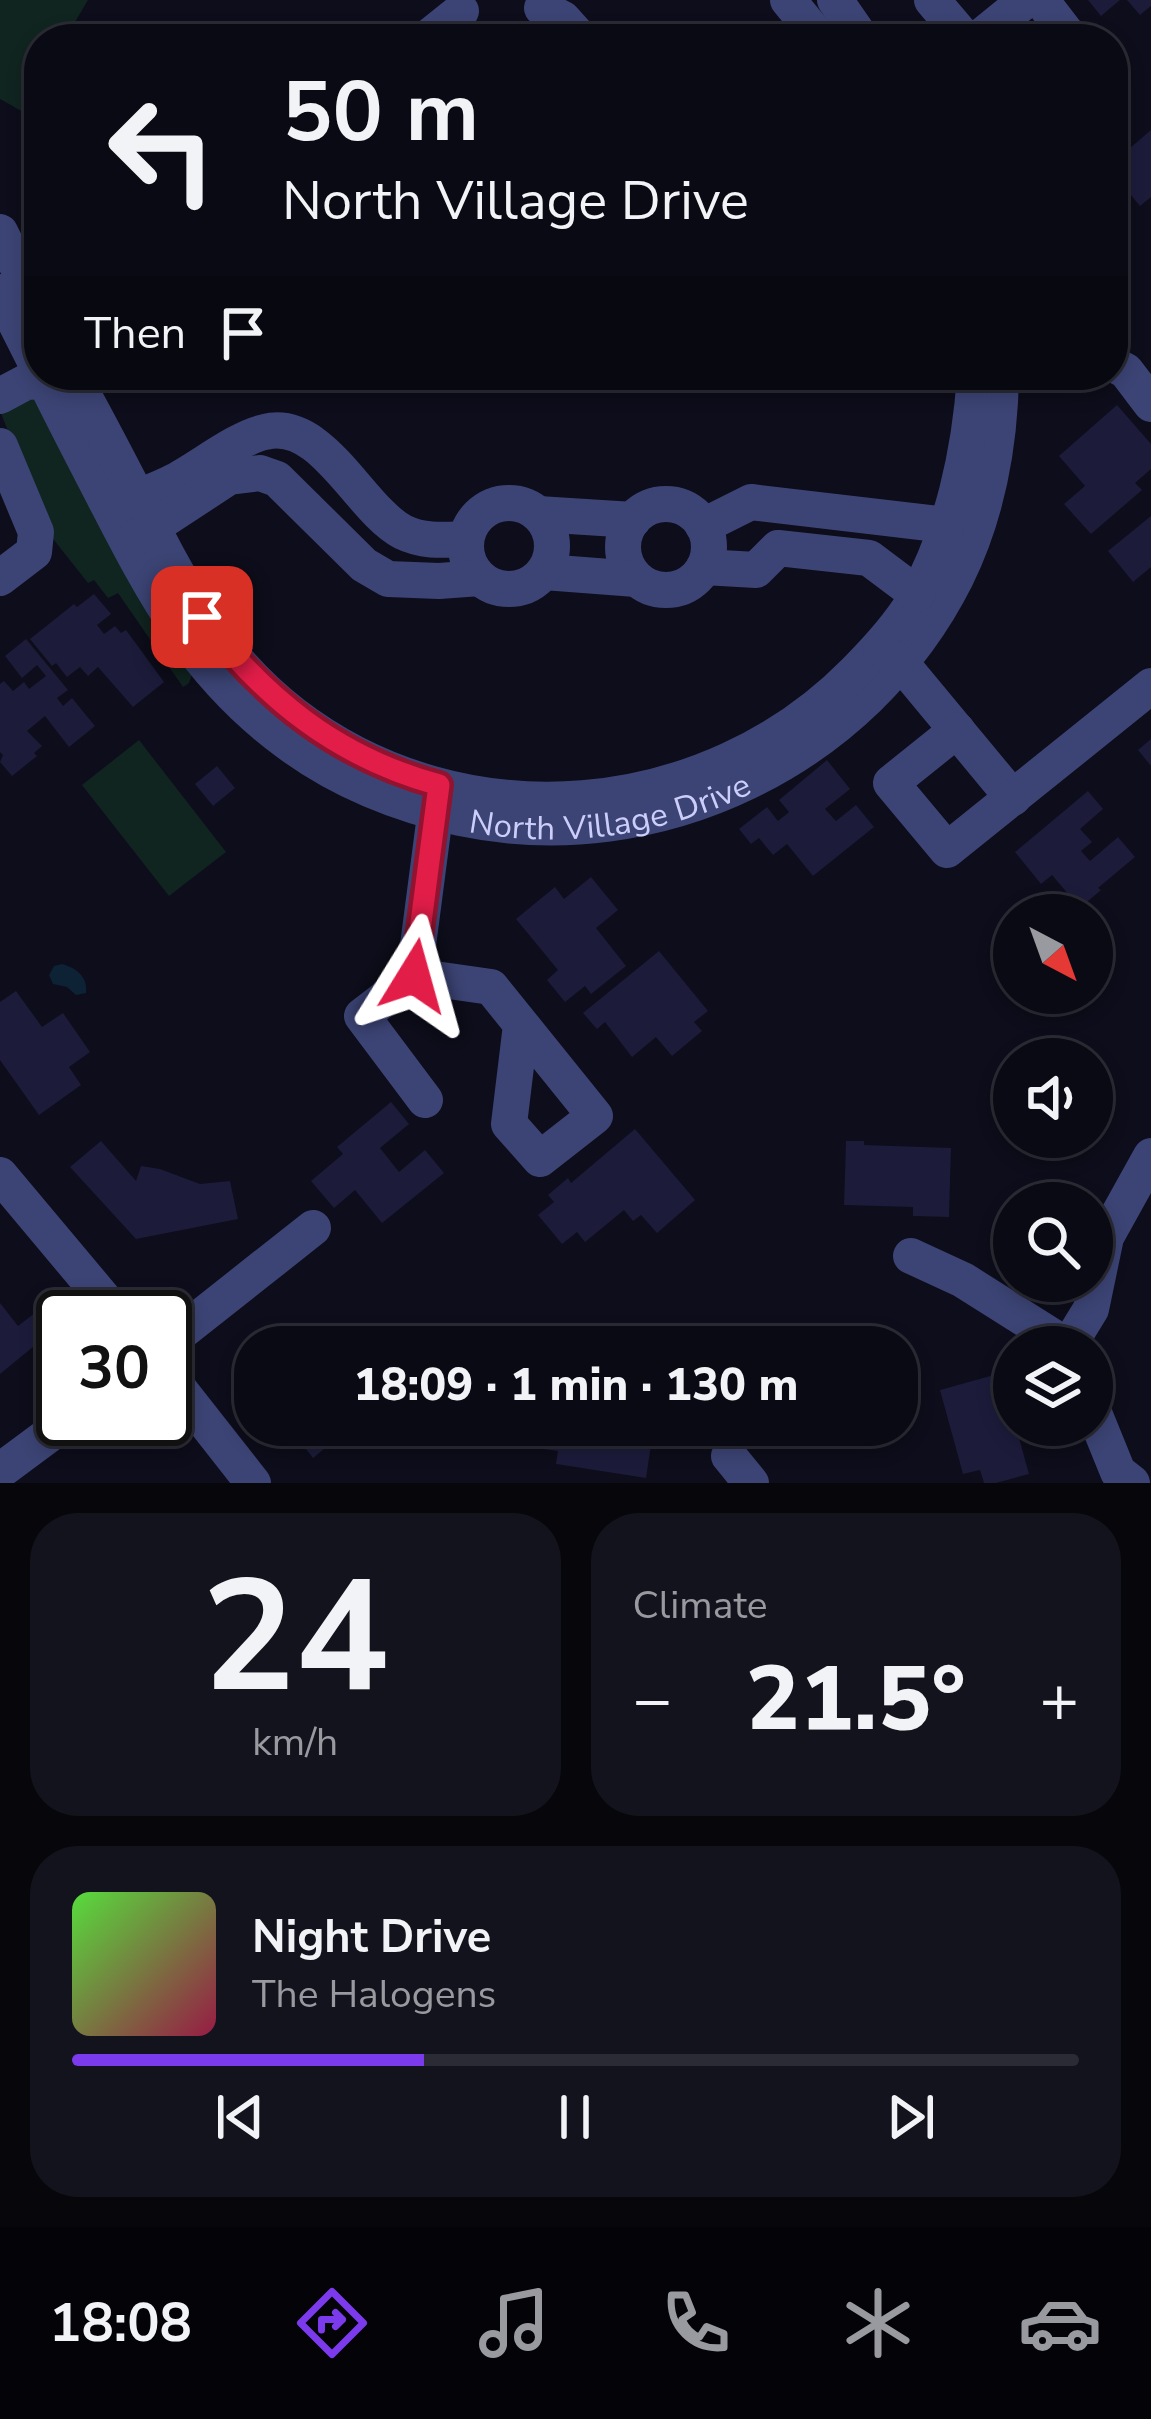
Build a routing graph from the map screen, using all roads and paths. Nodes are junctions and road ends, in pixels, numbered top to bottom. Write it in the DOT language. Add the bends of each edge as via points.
graph roads {
  1 [pos="788,0"];
  2 [pos="932,0"];
  3 [pos="1026,0"];
  4 [pos="1041,0"];
  5 [pos="538,16"];
  6 [pos="567,24"];
  7 [pos="808,24"];
  8 [pos="952,24"];
  9 [pos="996,24"];
  10 [pos="1059,24"];
  11 [pos="0,232"];
  12 [pos="24,279"];
  13 [pos="0,292"];
  14 [pos="24,330"];
  15 [pos="1128,374"];
  16 [pos="60,390"];
  17 [pos="973,390"];
  18 [pos="1000,390"];
  19 [pos="1151,404"];
  20 [pos="0,446"];
  21 [pos="241,460"];
  22 [pos="334,464"];
  23 [pos="298,498"];
  24 [pos="803,508"];
  25 [pos="538,514"];
  26 [pos="386,518"];
  27 [pos="888,518"];
  28 [pos="132,519"];
  29 [pos="633,520"];
  30 [pos="946,525"];
  31 [pos="703,526"];
  32 [pos="466,539"];
  33 [pos="797,549"];
  34 [pos="350,550"];
  35 [pos="879,565"];
  36 [pos="704,567"];
  37 [pos="544,572"];
  38 [pos="0,578"];
  39 [pos="480,578"];
  40 [pos="636,579"];
  41 [pos="917,595"];
  42 [pos="889,656"];
  43 [pos="1151,686"];
  44 [pos="957,730"];
  45 [pos="1013,798"];
  46 [pos="437,799"];
  47 [pos="414,976"];
  48 [pos="520,1024"];
  49 [pos="425,1100"];
  50 [pos="1151,1156"];
  51 [pos="0,1174"];
  52 [pos="313,1228"];
  53 [pos="910,1256"];
  54 [pos="97,1290"];
  55 [pos="192,1324"];
  56 [pos="1037,1326"];
  57 [pos="1081,1326"];
  58 [pos="192,1405"];
  59 [pos="36,1444"];
  60 [pos="1108,1446"];
  61 [pos="0,1471"];
  62 [pos="1121,1479"];
  63 [pos="253,1483"];
  1 -- 7 [label="street"];
  2 -- 8 [label="street"];
  3 -- 9 [label="street"];
  4 -- 10 [label="street"];
  5 -- 6 [label="street"];
  11 -- 12 [label="street"];
  13 -- 14 [label="street, North Village Drive"];
  15 -- 19 [label="street"];
  16 -- 28 [label="street, North Village Drive"];
  17 -- 30 [label="street, North Village Drive"];
  18 -- 42 [label="street, North Village Drive" via="976,530 940,604"];
  20 -- 38 [label="street" via="36,532 34,553"];
  21 -- 22 [label="street" via="266,431 291,433"];
  21 -- 23 [label="street"];
  21 -- 28 [label="street" via="229,477"];
  22 -- 23 [label="street"];
  22 -- 26 [label="street"];
  23 -- 34 [label="street"];
  24 -- 27 [label="street"];
  24 -- 31 [label="street" via="752,502"];
  24 -- 33 [label="street"];
  25 -- 29 [label="street"];
  25 -- 32 [label="street" via="520,503 492,506"];
  25 -- 37 [label="street" via="553,545"];
  26 -- 32 [label="street" via="410,536"];
  26 -- 34 [label="street"];
  27 -- 30 [label="street"];
  27 -- 35 [label="street"];
  28 -- 46 [label="street, North Village Drive" via="179,634 252,714 340,776 395,801"];
  29 -- 31 [label="street" via="662,504 690,511"];
  29 -- 40 [label="street" via="623,555"];
  30 -- 41 [label="street, North Village Drive"];
  31 -- 36 [label="street" via="710,547"];
  32 -- 39 [label="street"];
  33 -- 35 [label="street"];
  33 -- 36 [label="street" via="778,548 756,570"];
  34 -- 39 [label="street" via="388,579"];
  35 -- 41 [label="street"];
  36 -- 40 [label="street" via="676,590"];
  37 -- 39 [label="street" via="520,588"];
  37 -- 40 [label="street"];
  41 -- 42 [label="street, North Village Drive" via="893,632"];
  42 -- 44 [label="street"];
  42 -- 46 [label="street, North Village Drive" via="854,710 819,738 695,805 557,829 484,823"];
  43 -- 45 [label="street"];
  44 -- 45 [label="street"];
  44 -- 45 [label="street" via="891,783 947,850"];
  46 -- 47 [label="street"];
  47 -- 48 [label="street" via="490,988"];
  47 -- 49 [label="street" via="362,1016"];
  50 -- 57 [label="street" via="1106,1238"];
  51 -- 54 [label="street"];
  52 -- 55 [label="street"];
  53 -- 56 [label="street"];
  58 -- 63 [label="street"];
  59 -- 61 [label="street"];
  60 -- 62 [label="street"];
}
